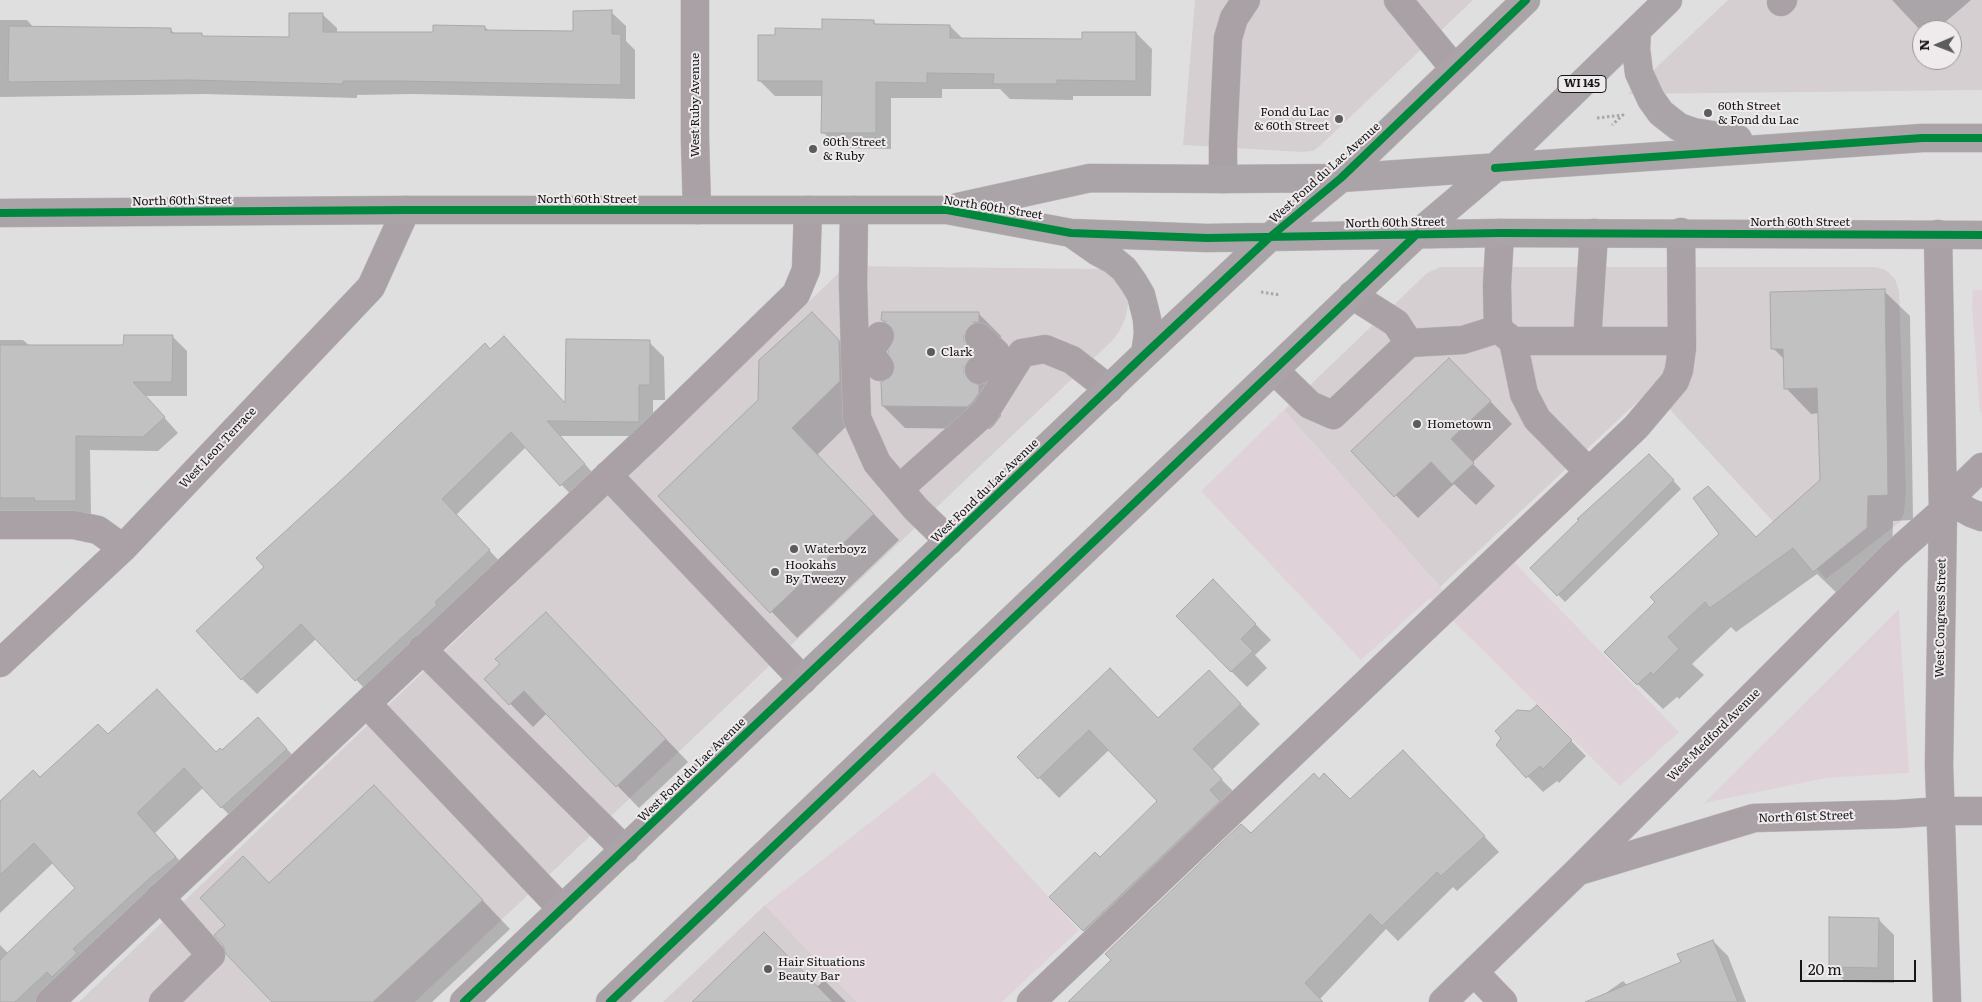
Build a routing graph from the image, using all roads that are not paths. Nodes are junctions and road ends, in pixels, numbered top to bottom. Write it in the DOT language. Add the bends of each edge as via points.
graph roads {
  1 [pos="696,0"];
  2 [pos="1246,0"];
  3 [pos="1398,0"];
  4 [pos="1526,0"];
  5 [pos="1668,0"];
  6 [pos="1637,30"];
  7 [pos="1454,68"];
  8 [pos="1982,138"];
  9 [pos="1804,147"];
  10 [pos="1495,168"];
  11 [pos="1341,178"];
  12 [pos="1223,180"];
  13 [pos="406,210"];
  14 [pos="697,210"];
  15 [pos="808,210"];
  16 [pos="854,210"];
  17 [pos="947,210"];
  18 [pos="0,214"];
  19 [pos="1681,232"];
  20 [pos="1071,233"];
  21 [pos="1500,233"];
  22 [pos="1594,233"];
  23 [pos="1417,234"];
  24 [pos="1938,234"];
  25 [pos="1982,235"];
  26 [pos="1270,237"];
  27 [pos="1352,296"];
  28 [pos="1506,335"];
  29 [pos="1587,341"];
  30 [pos="1682,341"];
  31 [pos="1408,343"];
  32 [pos="1145,354"];
  33 [pos="1274,370"];
  34 [pos="1109,389"];
  35 [pos="1982,467"];
  36 [pos="1589,472"];
  37 [pos="608,475"];
  38 [pos="899,489"];
  39 [pos="1946,506"];
  40 [pos="1982,517"];
  41 [pos="0,525"];
  42 [pos="948,541"];
  43 [pos="123,548"];
  44 [pos="422,649"];
  45 [pos="0,663"];
  46 [pos="803,680"];
  47 [pos="366,704"];
  48 [pos="1941,811"];
  49 [pos="1982,811"];
  50 [pos="625,850"];
  51 [pos="1578,871"];
  52 [pos="160,897"];
  53 [pos="562,909"];
  54 [pos="1474,972"];
  55 [pos="55,1001"];
  56 [pos="163,1002"];
  57 [pos="464,1002"];
  58 [pos="610,1002"];
  59 [pos="1031,1002"];
  60 [pos="1443,1002"];
  61 [pos="1503,1002"];
  62 [pos="1947,1002"];
  1 -- 14 [label="street, West Ruby Avenue"];
  2 -- 12 [label="street" via="1234,18 1228,38"];
  3 -- 7 [label="street"];
  4 -- 7 [label="main road, West Fond du Lac Avenue"];
  5 -- 6 [label="main road, WI 145"];
  6 -- 9 [label="main road" via="1639,73 1654,105 1669,121 1708,136"];
  6 -- 10 [label="main road, WI 145"];
  7 -- 11 [label="main road, West Fond du Lac Avenue"];
  8 -- 9 [label="main road, North 60th Street" via="1922,138"];
  9 -- 10 [label="main road, North 60th Street"];
  10 -- 11 [label="main road, North 60th Street"];
  10 -- 23 [label="main road, WI 145"];
  11 -- 12 [label="main road, North 60th Street"];
  11 -- 26 [label="main road, West Fond du Lac Avenue"];
  12 -- 17 [label="main road, North 60th Street" via="1090,178"];
  13 -- 14 [label="main road, North 60th Street"];
  13 -- 18 [label="main road, North 60th Street"];
  13 -- 43 [label="street, West Leon Terrace" via="371,287"];
  14 -- 15 [label="main road, North 60th Street"];
  15 -- 16 [label="main road, North 60th Street"];
  15 -- 37 [label="street" via="806,270 796,294"];
  16 -- 17 [label="main road, North 60th Street"];
  16 -- 38 [label="street" via="871,352 857,418 877,463"];
  17 -- 20 [label="main road, North 60th Street"];
  19 -- 22 [label="main road, North 60th Street"];
  19 -- 24 [label="main road, North 60th Street"];
  19 -- 30 [label="street"];
  20 -- 26 [label="main road, North 60th Street"];
  20 -- 32 [label="main road" via="1113,260 1134,283 1141,295 1147,319"];
  21 -- 22 [label="main road, North 60th Street"];
  21 -- 23 [label="main road, North 60th Street"];
  21 -- 28 [label="street" via="1497,285"];
  22 -- 29 [label="street"];
  23 -- 26 [label="main road, North 60th Street"];
  23 -- 27 [label="main road, WI 145"];
  24 -- 25 [label="main road, North 60th Street"];
  24 -- 39 [label="street, West Congress Street"];
  26 -- 32 [label="main road, West Fond du Lac Avenue"];
  27 -- 31 [label="street" via="1396,323"];
  27 -- 33 [label="main road, WI 145"];
  28 -- 29 [label="street"];
  28 -- 31 [label="street"];
  28 -- 36 [label="street" via="1524,394 1537,418"];
  29 -- 30 [label="street"];
  30 -- 36 [label="street" via="1675,381 1636,427"];
  31 -- 33 [label="street" via="1333,415 1310,406"];
  32 -- 34 [label="main road, West Fond du Lac Avenue"];
  33 -- 58 [label="main road, WI 145"];
  34 -- 38 [label="street" via="1072,360 1045,349 994,353 985,412"];
  34 -- 42 [label="main road, West Fond du Lac Avenue"];
  35 -- 39 [label="street, West Medford Avenue"];
  36 -- 59 [label="street"];
  37 -- 44 [label="street"];
  37 -- 46 [label="street"];
  38 -- 42 [label="street"];
  39 -- 40 [label="street"];
  39 -- 48 [label="street, West Congress Street" via="1939,765"];
  39 -- 51 [label="street, West Medford Avenue" via="1892,556"];
  41 -- 43 [label="street" via="74,525 98,530"];
  42 -- 46 [label="main road, West Fond du Lac Avenue"];
  43 -- 45 [label="street, West Leon Terrace"];
  44 -- 47 [label="street"];
  44 -- 50 [label="street"];
  46 -- 50 [label="main road, West Fond du Lac Avenue"];
  47 -- 52 [label="street"];
  47 -- 53 [label="street"];
  48 -- 49 [label="street, North 61st Street"];
  48 -- 51 [label="street, North 61st Street" via="1754,818"];
  48 -- 62 [label="street, West Congress Street"];
  50 -- 53 [label="main road, West Fond du Lac Avenue"];
  51 -- 54 [label="street, West Medford Avenue"];
  52 -- 55 [label="street"];
  52 -- 56 [label="street" via="211,955"];
  53 -- 57 [label="main road, West Fond du Lac Avenue"];
  54 -- 60 [label="street, West Medford Avenue"];
  54 -- 61 [label="street"];
}
